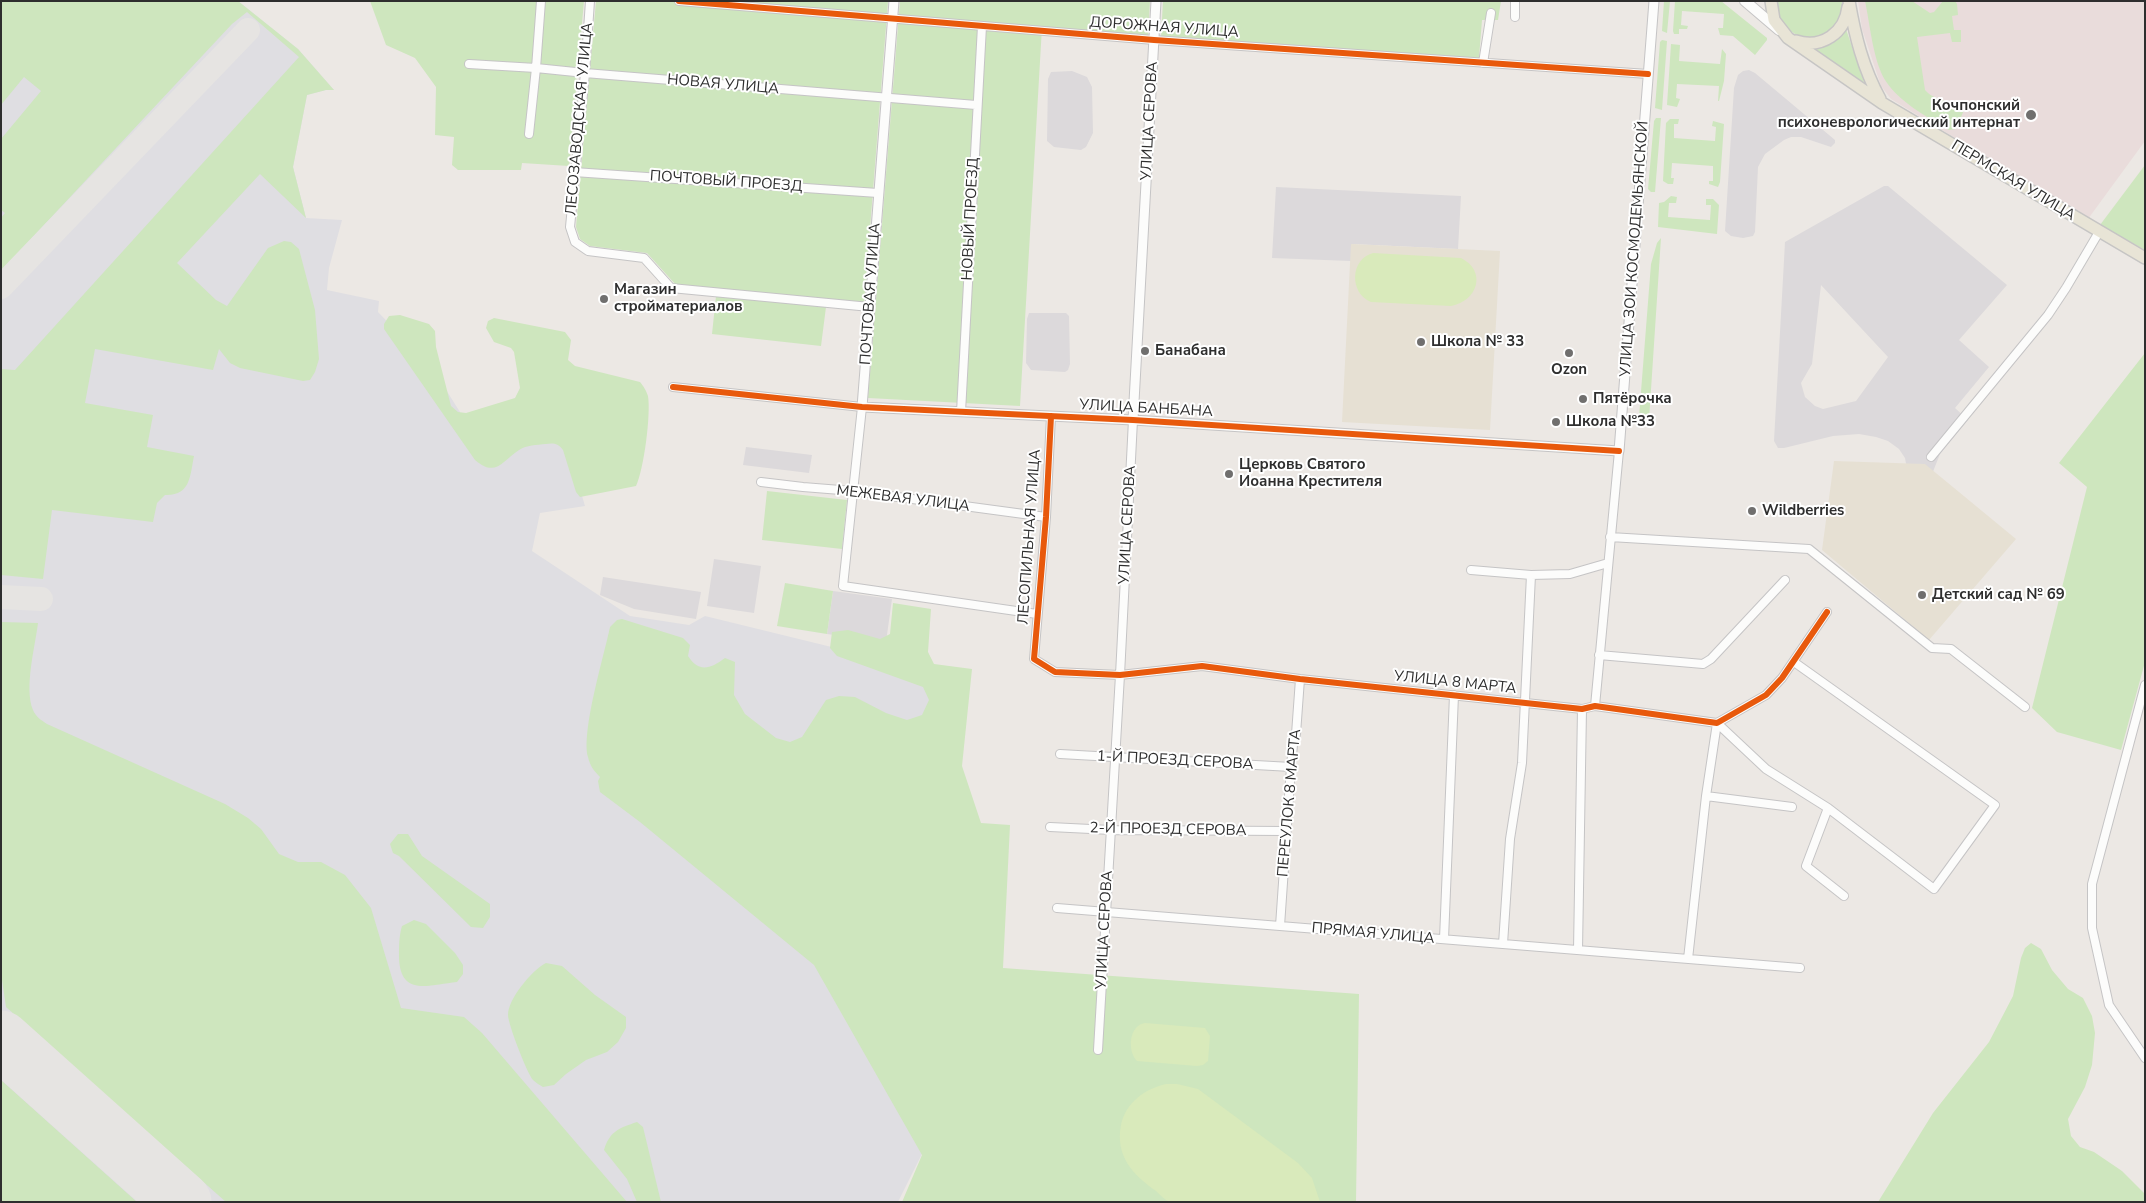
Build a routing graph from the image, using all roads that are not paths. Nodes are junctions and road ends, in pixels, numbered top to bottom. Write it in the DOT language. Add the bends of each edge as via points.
graph roads {
  1 [pos="541,1"];
  2 [pos="590,1"];
  3 [pos="679,1"];
  4 [pos="894,1"];
  5 [pos="1156,1"];
  6 [pos="1515,1"];
  7 [pos="1654,1"];
  8 [pos="1745,1"];
  9 [pos="1771,1"];
  10 [pos="1848,1"];
  11 [pos="1491,12"];
  12 [pos="1515,16"];
  13 [pos="892,19"];
  14 [pos="982,26"];
  15 [pos="1788,38"];
  16 [pos="1154,40"];
  17 [pos="1484,63"];
  18 [pos="469,64"];
  19 [pos="536,68"];
  20 [pos="585,74"];
  21 [pos="1648,74"];
  22 [pos="885,99"];
  23 [pos="1882,103"];
  24 [pos="976,105"];
  25 [pos="529,134"];
  26 [pos="574,172"];
  27 [pos="878,193"];
  28 [pos="2099,232"];
  29 [pos="2145,258"];
  30 [pos="870,307"];
  31 [pos="673,387"];
  32 [pos="862,407"];
  33 [pos="961,412"];
  34 [pos="1051,416"];
  35 [pos="1133,420"];
  36 [pos="1619,451"];
  37 [pos="1931,457"];
  38 [pos="761,482"];
  39 [pos="853,490"];
  40 [pos="1046,518"];
  41 [pos="1610,537"];
  42 [pos="1608,563"];
  43 [pos="1471,570"];
  44 [pos="1531,575"];
  45 [pos="1785,580"];
  46 [pos="1827,612"];
  47 [pos="1037,614"];
  48 [pos="1599,654"];
  49 [pos="1034,659"];
  50 [pos="1794,662"];
  51 [pos="1120,675"];
  52 [pos="1300,680"];
  53 [pos="2145,685"];
  54 [pos="1454,695"];
  55 [pos="1525,703"];
  56 [pos="1595,706"];
  57 [pos="2025,707"];
  58 [pos="1582,710"];
  59 [pos="1717,723"];
  60 [pos="1060,754"];
  61 [pos="1114,757"];
  62 [pos="1291,767"];
  63 [pos="1706,796"];
  64 [pos="1792,807"];
  65 [pos="1828,808"];
  66 [pos="1050,827"];
  67 [pos="1111,830"];
  68 [pos="1286,831"];
  69 [pos="1844,896"];
  70 [pos="1057,908"];
  71 [pos="1106,912"];
  72 [pos="1280,926"];
  73 [pos="1444,939"];
  74 [pos="1503,944"];
  75 [pos="1578,950"];
  76 [pos="1688,959"];
  77 [pos="1800,968"];
  78 [pos="1098,1050"];
  79 [pos="2145,1058"];
  1 -- 19 [label="street"];
  2 -- 20 [label="street, ЛЕСОЗАВОДСКАЯ УЛИЦА"];
  3 -- 13 [label="street, ДОРОЖНАЯ УЛИЦА"];
  4 -- 13 [label="street, ПОЧТОВАЯ УЛИЦА"];
  5 -- 16 [label="street, УЛИЦА СЕРОВА"];
  6 -- 12 [label="street"];
  7 -- 21 [label="street, УЛИЦА ЗОИ КОСМОДЕМЬЯНСКОЙ"];
  8 -- 15 [label="main road"];
  9 -- 15 [label="main road, ПЕРМСКАЯ УЛИЦА" via="1774,20"];
  10 -- 15 [label="main road" via="1844,22 1830,38 1809,44"];
  10 -- 23 [label="main road" via="1868,78"];
  11 -- 17 [label="street"];
  13 -- 14 [label="street, ДОРОЖНАЯ УЛИЦА"];
  13 -- 22 [label="street, ПОЧТОВАЯ УЛИЦА"];
  14 -- 16 [label="street, ДОРОЖНАЯ УЛИЦА"];
  14 -- 24 [label="street, НОВЫЙ ПРОЕЗД"];
  15 -- 23 [label="main road, ПЕРМСКАЯ УЛИЦА"];
  16 -- 17 [label="street, ДОРОЖНАЯ УЛИЦА"];
  16 -- 35 [label="street, УЛИЦА СЕРОВА"];
  17 -- 21 [label="street, ДОРОЖНАЯ УЛИЦА"];
  18 -- 19 [label="street, НОВАЯ УЛИЦА"];
  19 -- 20 [label="street, НОВАЯ УЛИЦА"];
  19 -- 25 [label="street"];
  20 -- 22 [label="street, НОВАЯ УЛИЦА"];
  20 -- 26 [label="street, ЛЕСОЗАВОДСКАЯ УЛИЦА"];
  21 -- 36 [label="street, УЛИЦА ЗОИ КОСМОДЕМЬЯНСКОЙ"];
  22 -- 24 [label="street, НОВАЯ УЛИЦА"];
  22 -- 27 [label="street, ПОЧТОВАЯ УЛИЦА"];
  23 -- 28 [label="main road, ПЕРМСКАЯ УЛИЦА"];
  24 -- 33 [label="street, НОВЫЙ ПРОЕЗД"];
  26 -- 27 [label="street, ПОЧТОВЫЙ ПРОЕЗД"];
  26 -- 30 [label="street, ЛЕСОЗАВОДСКАЯ УЛИЦА" via="570,227 575,242 588,251 644,258 671,288"];
  27 -- 30 [label="street, ПОЧТОВАЯ УЛИЦА"];
  28 -- 29 [label="main road, ПЕРМСКАЯ УЛИЦА"];
  28 -- 37 [label="street" via="2048,315"];
  30 -- 32 [label="street, ПОЧТОВАЯ УЛИЦА"];
  31 -- 32 [label="street, УЛИЦА БАНБАНА"];
  32 -- 33 [label="street, УЛИЦА БАНБАНА"];
  32 -- 39 [label="street, ПОЧТОВАЯ УЛИЦА"];
  33 -- 34 [label="street, УЛИЦА БАНБАНА"];
  34 -- 35 [label="street, УЛИЦА БАНБАНА"];
  34 -- 40 [label="street, ЛЕСОПИЛЬНАЯ УЛИЦА"];
  35 -- 36 [label="street, УЛИЦА БАНБАНА"];
  35 -- 51 [label="street, УЛИЦА СЕРОВА"];
  36 -- 41 [label="street, УЛИЦА ЗОИ КОСМОДЕМЬЯНСКОЙ"];
  38 -- 39 [label="street, МЕЖЕВАЯ УЛИЦА"];
  39 -- 40 [label="street, МЕЖЕВАЯ УЛИЦА"];
  39 -- 47 [label="street, ПОЧТОВАЯ УЛИЦА" via="843,586"];
  40 -- 47 [label="street, ЛЕСОПИЛЬНАЯ УЛИЦА"];
  41 -- 42 [label="street, УЛИЦА ЗОИ КОСМОДЕМЬЯНСКОЙ"];
  41 -- 57 [label="street" via="1808,549 1932,648 1951,649"];
  42 -- 44 [label="street" via="1570,574"];
  42 -- 48 [label="street, УЛИЦА ЗОИ КОСМОДЕМЬЯНСКОЙ"];
  43 -- 44 [label="street"];
  44 -- 55 [label="street"];
  45 -- 48 [label="street" via="1703,664"];
  46 -- 50 [label="street"];
  47 -- 49 [label="street, ЛЕСОПИЛЬНАЯ УЛИЦА"];
  48 -- 56 [label="street, УЛИЦА ЗОИ КОСМОДЕМЬЯНСКОЙ"];
  49 -- 51 [label="street, УЛИЦА 8 МАРТА" via="1055,672"];
  50 -- 59 [label="street" via="1766,695"];
  50 -- 65 [label="street" via="1995,804 1934,888"];
  51 -- 52 [label="street, УЛИЦА 8 МАРТА" via="1202,666"];
  51 -- 61 [label="street, УЛИЦА СЕРОВА"];
  52 -- 54 [label="street, УЛИЦА 8 МАРТА"];
  52 -- 62 [label="street, ПЕРЕУЛОК 8 МАРТА"];
  53 -- 79 [label="street" via="2092,884 2092,928 2109,1005"];
  54 -- 55 [label="street, УЛИЦА 8 МАРТА"];
  54 -- 73 [label="street"];
  55 -- 58 [label="street, УЛИЦА 8 МАРТА"];
  55 -- 74 [label="street" via="1522,763 1510,839"];
  56 -- 58 [label="street, УЛИЦА 8 МАРТА"];
  56 -- 59 [label="street, УЛИЦА 8 МАРТА"];
  58 -- 75 [label="street"];
  59 -- 63 [label="street"];
  59 -- 65 [label="street" via="1766,769"];
  60 -- 61 [label="street, 1-Й ПРОЕЗД СЕРОВА"];
  61 -- 62 [label="street, 1-Й ПРОЕЗД СЕРОВА"];
  61 -- 67 [label="street, УЛИЦА СЕРОВА"];
  62 -- 68 [label="street, ПЕРЕУЛОК 8 МАРТА"];
  63 -- 64 [label="street"];
  63 -- 76 [label="street"];
  65 -- 69 [label="street" via="1806,866"];
  66 -- 67 [label="street, 2-Й ПРОЕЗД СЕРОВА"];
  67 -- 68 [label="street, 2-Й ПРОЕЗД СЕРОВА"];
  67 -- 71 [label="street, УЛИЦА СЕРОВА"];
  68 -- 72 [label="street, ПЕРЕУЛОК 8 МАРТА"];
  70 -- 71 [label="street, ПРЯМАЯ УЛИЦА"];
  71 -- 72 [label="street, ПРЯМАЯ УЛИЦА"];
  71 -- 78 [label="street, УЛИЦА СЕРОВА"];
  72 -- 73 [label="street, ПРЯМАЯ УЛИЦА"];
  73 -- 74 [label="street, ПРЯМАЯ УЛИЦА"];
  74 -- 75 [label="street, ПРЯМАЯ УЛИЦА"];
  75 -- 76 [label="street, ПРЯМАЯ УЛИЦА"];
  76 -- 77 [label="street, ПРЯМАЯ УЛИЦА"];
}
